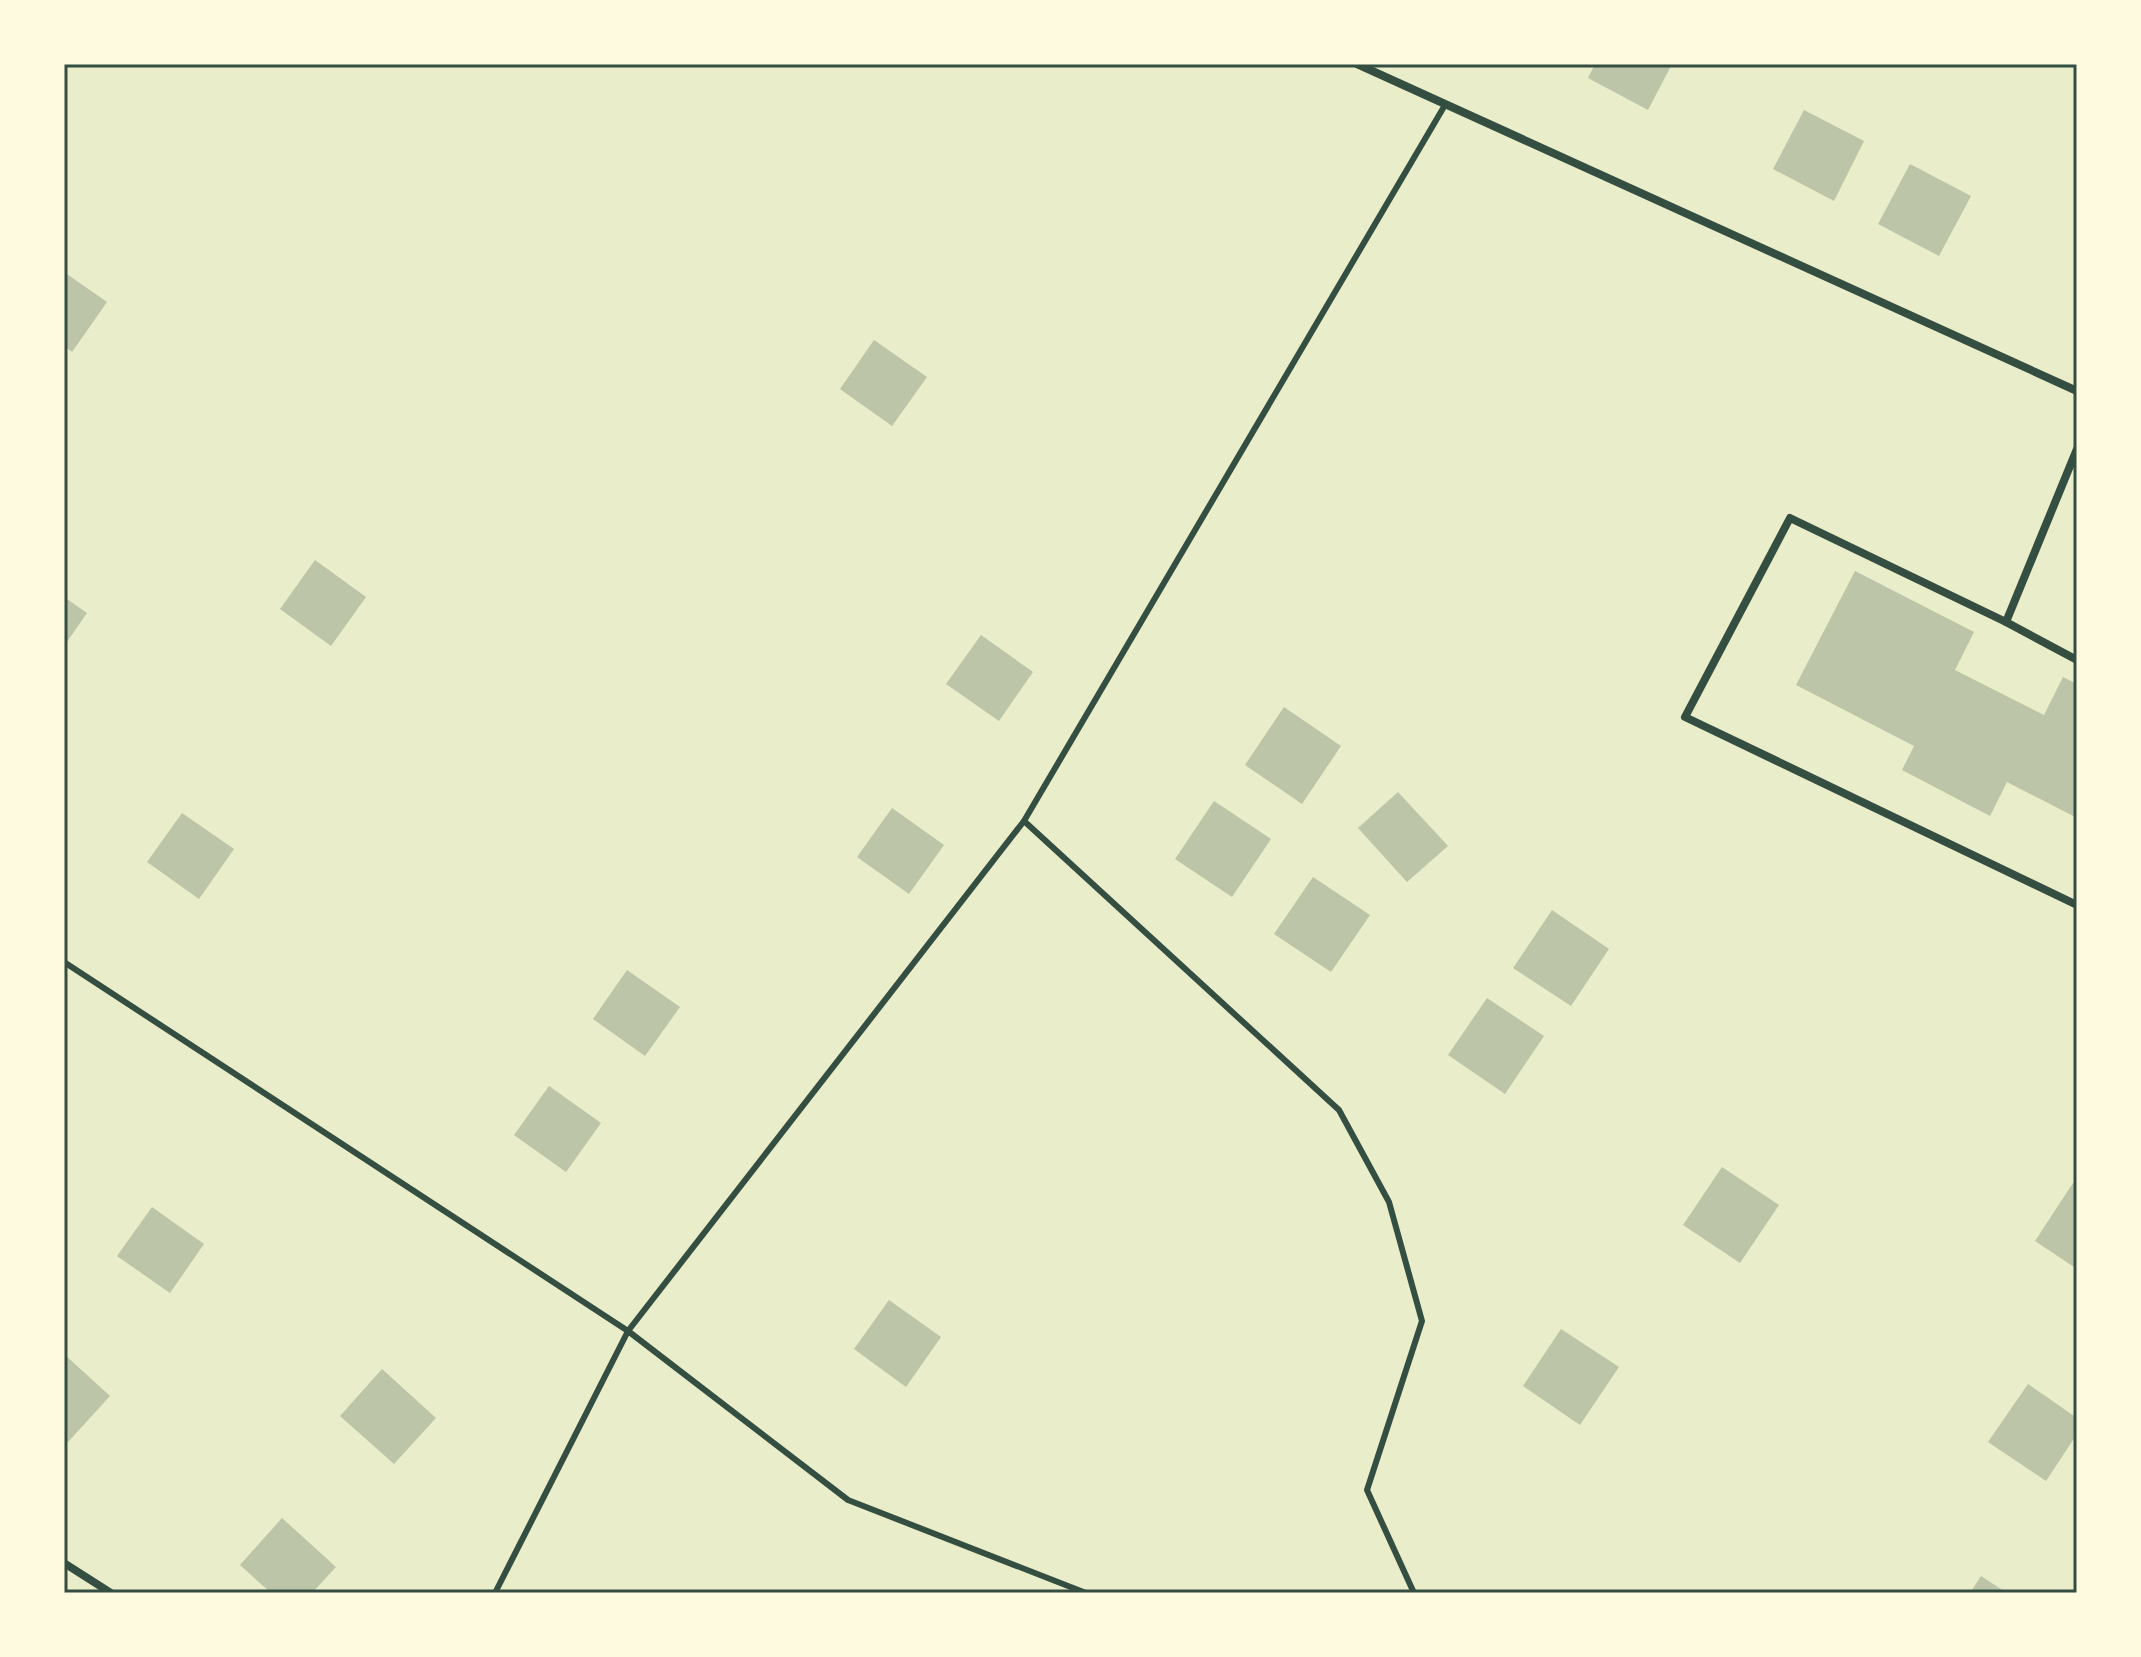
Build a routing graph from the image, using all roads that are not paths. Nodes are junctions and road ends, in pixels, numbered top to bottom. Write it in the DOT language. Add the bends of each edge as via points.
graph roads {
  1 [pos="1357,64"];
  2 [pos="1445,105"];
  3 [pos="2077,391"];
  4 [pos="2077,449"];
  5 [pos="2006,622"];
  6 [pos="2077,660"];
  7 [pos="1024,821"];
  8 [pos="2077,905"];
  9 [pos="64,962"];
  10 [pos="628,1331"];
  11 [pos="64,1563"];
  12 [pos="111,1593"];
  13 [pos="495,1593"];
  14 [pos="1086,1593"];
  15 [pos="1414,1593"];
  1 -- 2 [label="street"];
  2 -- 3 [label="street"];
  2 -- 7 [label="lane"];
  4 -- 5 [label="street"];
  5 -- 6 [label="street"];
  5 -- 8 [label="street" via="1790,518 1685,717"];
  7 -- 10 [label="lane"];
  7 -- 15 [label="lane" via="1339,1110 1389,1202 1422,1321 1367,1490"];
  9 -- 10 [label="lane"];
  10 -- 13 [label="lane"];
  10 -- 14 [label="lane" via="848,1500"];
  11 -- 12 [label="street"];
}
